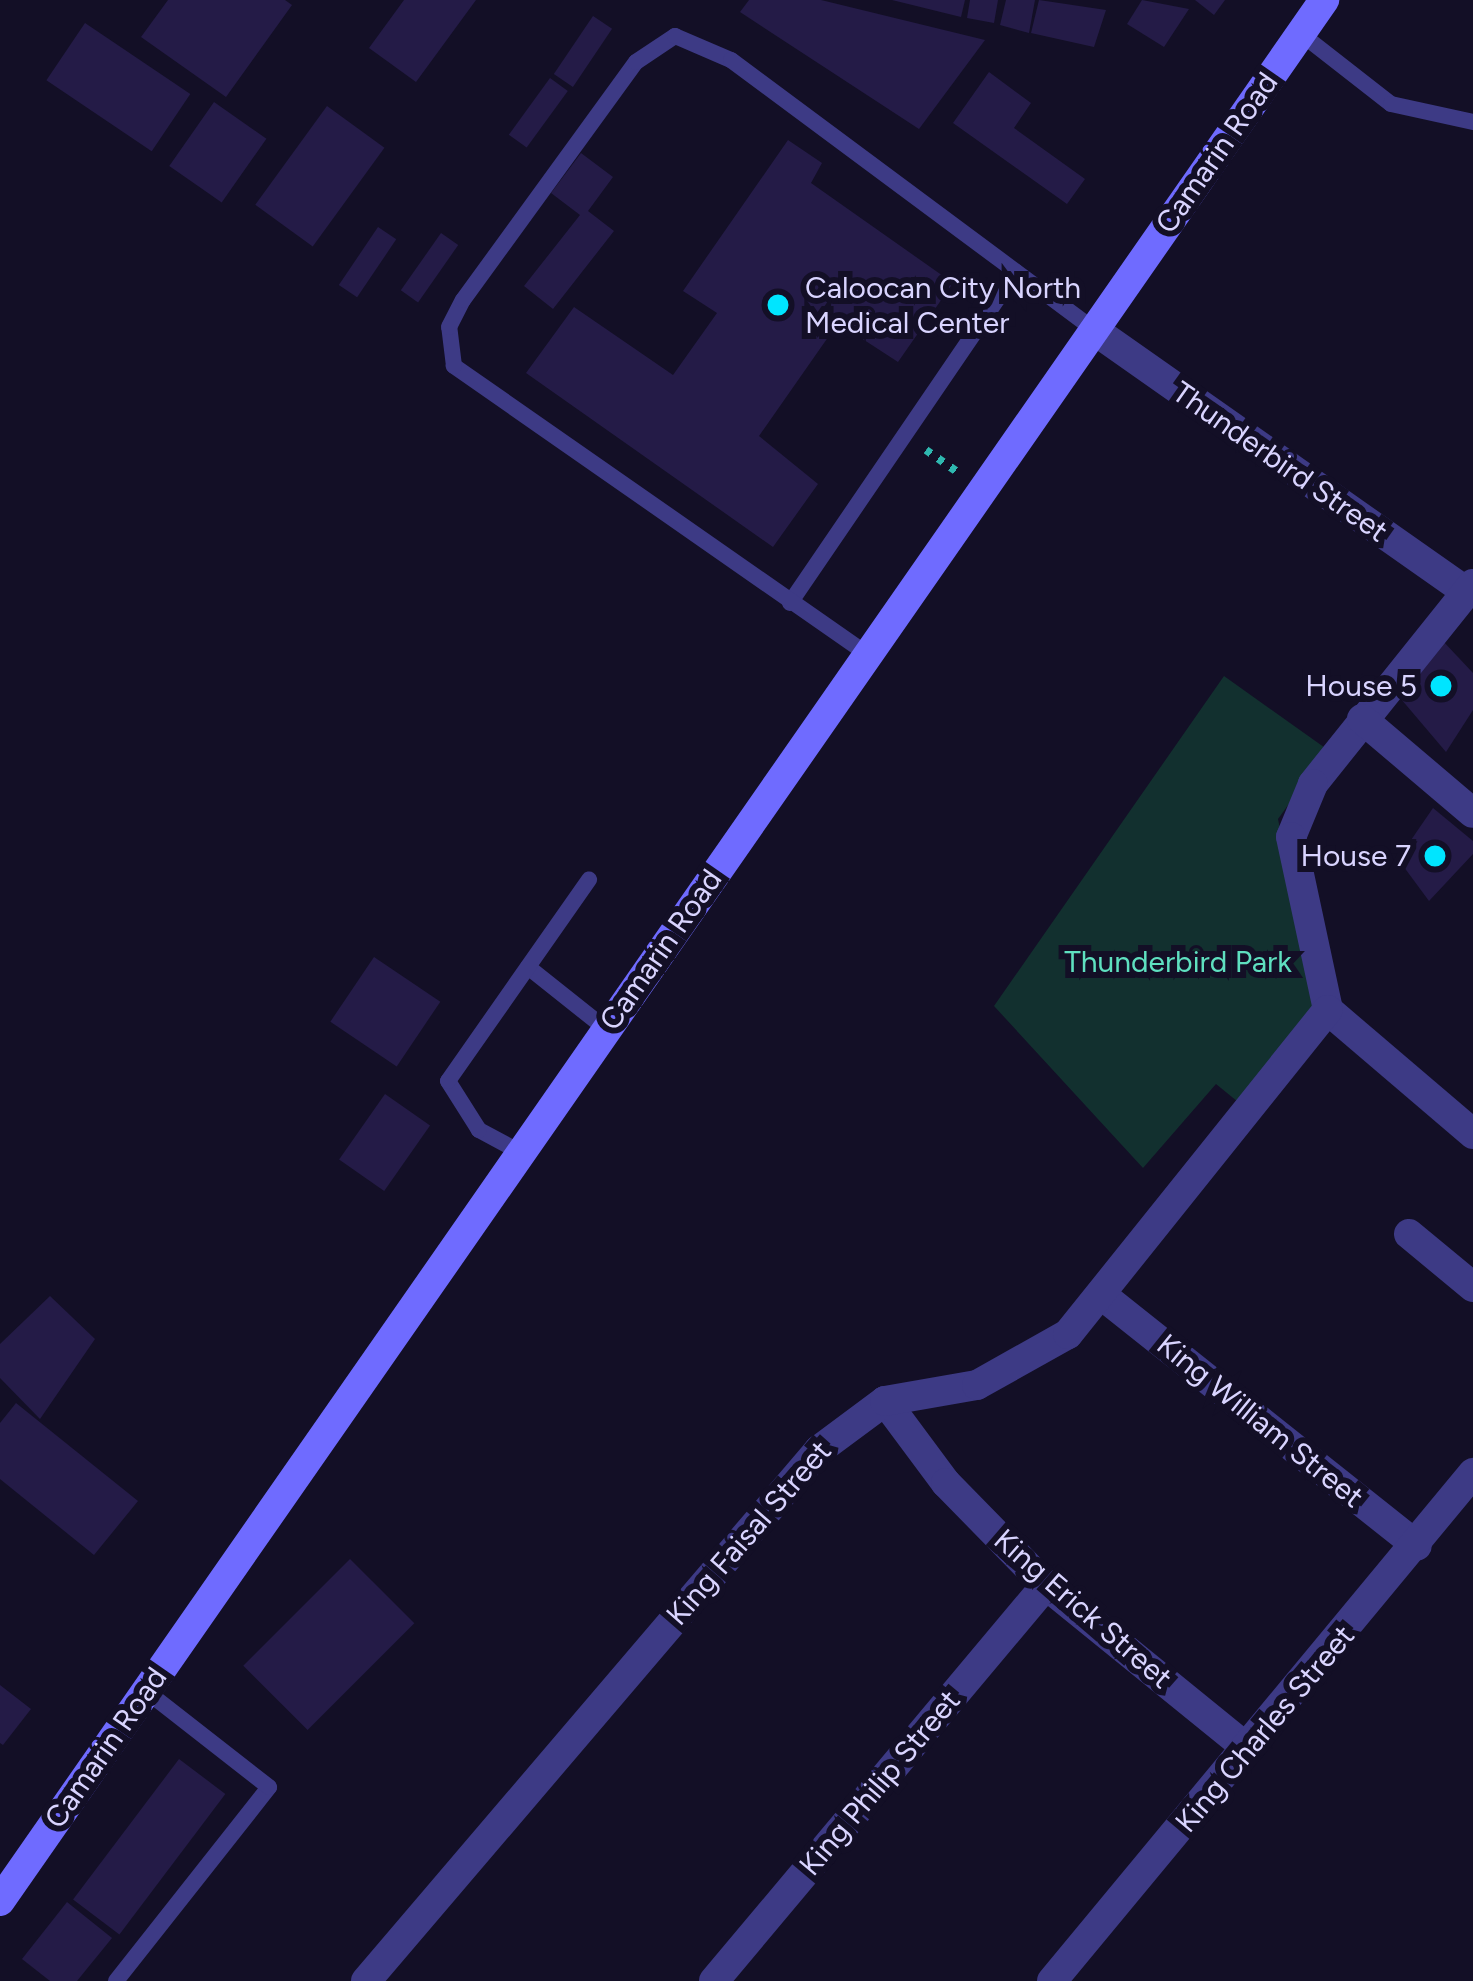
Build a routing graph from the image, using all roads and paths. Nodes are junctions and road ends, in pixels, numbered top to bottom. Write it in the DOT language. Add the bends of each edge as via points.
graph roads {
  1 [pos="1324,0"];
  2 [pos="1300,33"];
  3 [pos="1473,122"];
  4 [pos="1016,272"];
  5 [pos="1094,330"];
  6 [pos="905,435"];
  7 [pos="983,489"];
  8 [pos="1470,588"];
  9 [pos="790,603"];
  10 [pos="867,655"];
  11 [pos="1362,719"];
  12 [pos="1473,813"];
  13 [pos="589,880"];
  14 [pos="528,967"];
  15 [pos="1328,1010"];
  16 [pos="606,1029"];
  17 [pos="1473,1134"];
  18 [pos="520,1152"];
  19 [pos="1409,1234"];
  20 [pos="1473,1288"];
  21 [pos="1103,1296"];
  22 [pos="885,1401"];
  23 [pos="1473,1474"];
  24 [pos="1418,1546"];
  25 [pos="1046,1585"];
  26 [pos="146,1690"];
  27 [pos="1249,1749"];
  28 [pos="0,1901"];
  29 [pos="116,1981"];
  30 [pos="366,1981"];
  31 [pos="713,1981"];
  32 [pos="1052,1981"];
  1 -- 2 [label="main road, Camarin Road"];
  2 -- 3 [label="lane" via="1391,104"];
  2 -- 5 [label="main road, Camarin Road"];
  4 -- 5 [label="lane"];
  4 -- 6 [label="lane"];
  4 -- 9 [label="lane" via="731,60 675,36 636,62 463,300 448,327 454,366"];
  5 -- 7 [label="main road, Camarin Road"];
  5 -- 8 [label="street, Thunderbird Street"];
  6 -- 7 [label="path"];
  6 -- 9 [label="lane"];
  7 -- 10 [label="main road, Camarin Road"];
  8 -- 11 [label="street, Thunderbird Street"];
  9 -- 10 [label="lane"];
  10 -- 16 [label="main road, Camarin Road"];
  11 -- 12 [label="street"];
  11 -- 15 [label="street, Thunderbird Street" via="1292,822"];
  13 -- 14 [label="lane"];
  14 -- 16 [label="lane"];
  14 -- 18 [label="lane" via="448,1081 479,1130"];
  15 -- 17 [label="street"];
  15 -- 21 [label="street, King Faisal Street"];
  16 -- 18 [label="main road, Camarin Road"];
  18 -- 26 [label="main road, Camarin Road"];
  19 -- 20 [label="street"];
  21 -- 22 [label="street, King Faisal Street" via="1018,1370"];
  21 -- 24 [label="street, King William Street"];
  22 -- 25 [label="street, King Erick Street"];
  22 -- 30 [label="street, King Faisal Street" via="819,1450"];
  23 -- 24 [label="street, King Charles Street"];
  24 -- 27 [label="street, King Charles Street"];
  25 -- 27 [label="street, King Erick Street"];
  25 -- 31 [label="street, King Philip Street"];
  26 -- 28 [label="main road, Camarin Road"];
  26 -- 29 [label="lane" via="269,1787"];
  27 -- 32 [label="street, King Charles Street"];
}
